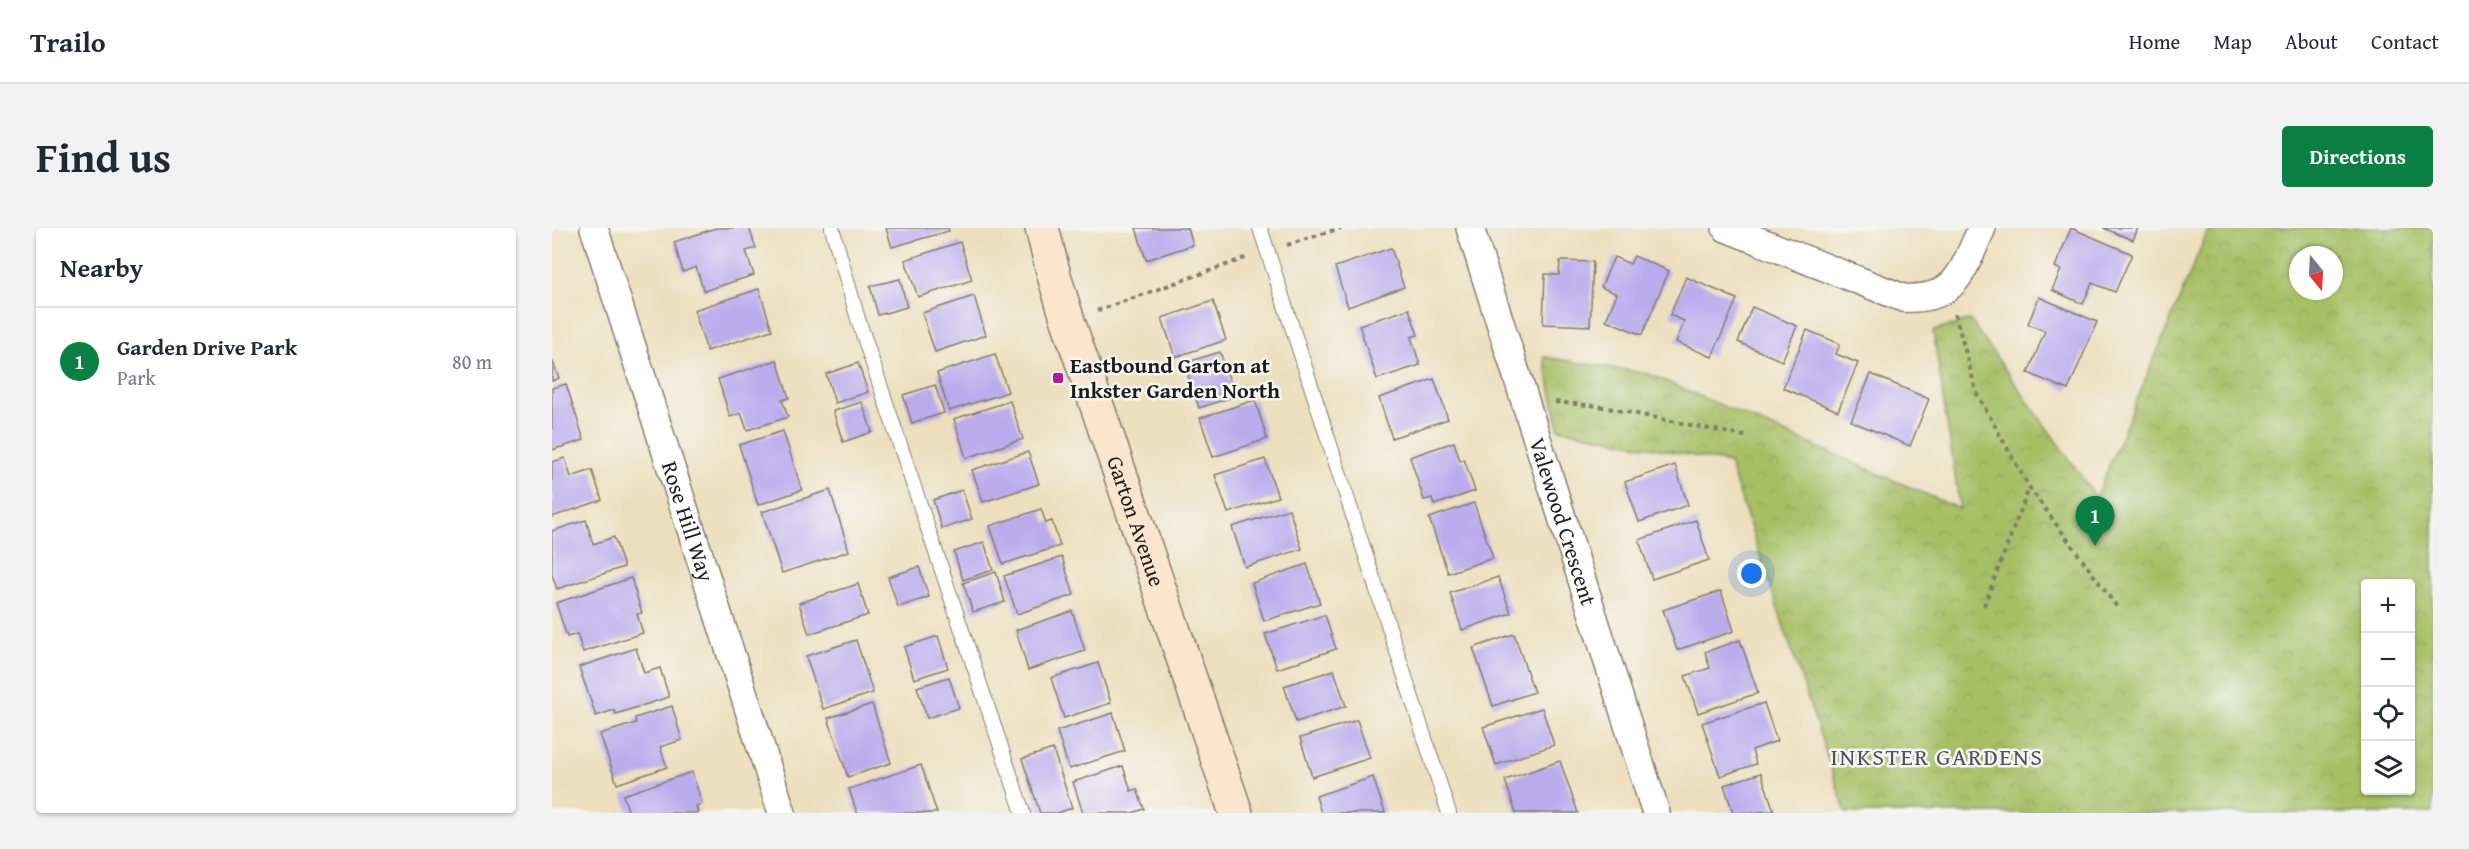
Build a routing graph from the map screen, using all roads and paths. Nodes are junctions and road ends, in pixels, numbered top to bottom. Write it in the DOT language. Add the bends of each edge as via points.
graph roads {
  1 [pos="594,228"];
  2 [pos="832,228"];
  3 [pos="1042,228"];
  4 [pos="1260,228"];
  5 [pos="1341,228"];
  6 [pos="1470,228"];
  7 [pos="1726,228"];
  8 [pos="1982,228"];
  9 [pos="1267,251"];
  10 [pos="1948,290"];
  11 [pos="1068,321"];
  12 [pos="1524,398"];
  13 [pos="1749,437"];
  14 [pos="2029,487"];
  15 [pos="1984,606"];
  16 [pos="2117,607"];
  17 [pos="782,813"];
  18 [pos="1023,813"];
  19 [pos="1236,813"];
  20 [pos="1449,813"];
  21 [pos="1656,813"];
  1 -- 17 [label="street, Rose Hill Way"];
  2 -- 18 [label="lane" via="858,319"];
  3 -- 11 [label="street, Garton Avenue"];
  4 -- 9 [label="lane"];
  5 -- 9 [label="path"];
  6 -- 12 [label="street, Valewood Crescent"];
  7 -- 10 [label="street" via="1903,298 1923,299"];
  8 -- 10 [label="street" via="1960,275"];
  9 -- 11 [label="path"];
  9 -- 20 [label="lane"];
  10 -- 14 [label="path" via="1977,393"];
  11 -- 19 [label="street, Garton Avenue"];
  12 -- 13 [label="path" via="1598,406"];
  12 -- 21 [label="street, Valewood Crescent"];
  14 -- 15 [label="path"];
  14 -- 16 [label="path"];
}
